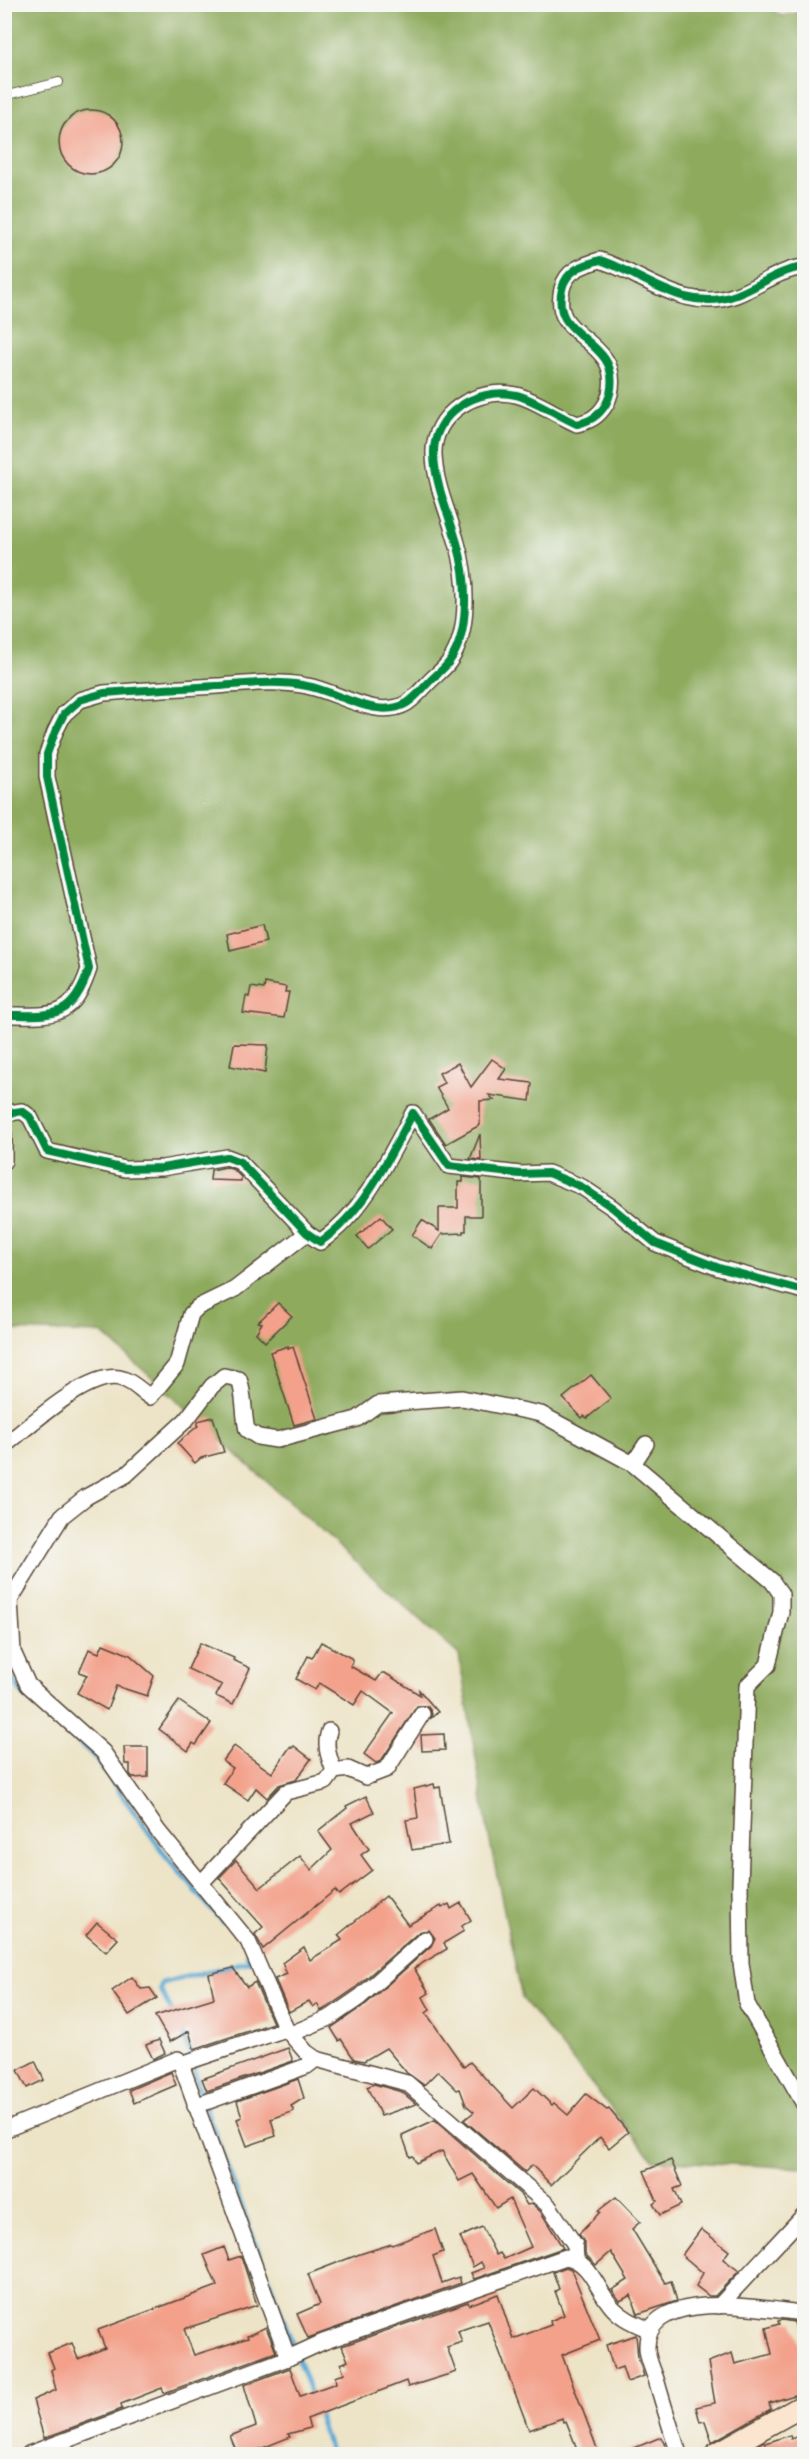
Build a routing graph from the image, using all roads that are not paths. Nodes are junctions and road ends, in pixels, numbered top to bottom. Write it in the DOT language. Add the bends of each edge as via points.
graph roads {
  1 [pos="59,82"];
  2 [pos="4,96"];
  3 [pos="804,267"];
  4 [pos="4,1015"];
  5 [pos="4,1114"];
  6 [pos="4,1136"];
  7 [pos="4,1161"];
  8 [pos="307,1233"];
  9 [pos="804,1292"];
  10 [pos="646,1444"];
  11 [pos="4,1446"];
  12 [pos="633,1464"];
  13 [pos="7,1593"];
  14 [pos="422,1714"];
  15 [pos="329,1731"];
  16 [pos="334,1771"];
  17 [pos="201,1883"];
  18 [pos="425,1939"];
  19 [pos="288,2031"];
  20 [pos="316,2059"];
  21 [pos="189,2061"];
  22 [pos="201,2104"];
  23 [pos="804,2104"];
  24 [pos="4,2130"];
  25 [pos="804,2215"];
  26 [pos="576,2259"];
  27 [pos="719,2306"];
  28 [pos="804,2313"];
  29 [pos="650,2330"];
  30 [pos="294,2355"];
  31 [pos="804,2405"];
  32 [pos="29,2454"];
  33 [pos="679,2454"];
  34 [pos="716,2454"];
  1 -- 2 [label="lane"];
  3 -- 4 [label="street" via="777,274 737,295 716,301 688,299 600,260 571,272 564,281 560,310 567,323 605,359 611,373 609,399 591,421 577,424 518,395 497,392 478,396 454,410 443,422 436,434 434,455 463,570 462,622 459,643 449,662 406,704 372,707 310,686 280,682 104,693 80,700 64,714 47,754 48,777 89,969 75,1000 60,1013"];
  5 -- 8 [label="street" via="22,1111 30,1117 46,1151 125,1169 162,1168 227,1157 240,1162"];
  6 -- 7 [label="street"];
  8 -- 9 [label="street" via="320,1242 356,1207 370,1190 413,1113 449,1166 548,1173 582,1187 656,1243 719,1268"];
  8 -- 11 [label="street" via="236,1289 191,1314 177,1364 150,1397 123,1378 90,1383 65,1397"];
  10 -- 12 [label="street"];
  12 -- 13 [label="street" via="541,1414 462,1398 378,1404 357,1419 322,1430 277,1440 258,1437 247,1430 239,1379 224,1377 212,1386 186,1420 126,1475 86,1497 62,1516"];
  12 -- 23 [label="street" via="772,1581 781,1594 781,1612 768,1665 747,1686 741,1963 747,2004"];
  13 -- 17 [label="street" via="13,1652 28,1685 103,1752 158,1831"];
  14 -- 16 [label="street" via="387,1769 366,1777 348,1769"];
  15 -- 16 [label="street" via="327,1750"];
  16 -- 17 [label="street" via="326,1782 286,1792"];
  17 -- 19 [label="street" via="248,1941"];
  18 -- 19 [label="street" via="360,1997 330,2017"];
  19 -- 20 [label="street"];
  19 -- 21 [label="street"];
  20 -- 22 [label="street" via="307,2066"];
  20 -- 26 [label="street" via="407,2083 548,2205 575,2245"];
  21 -- 22 [label="street"];
  21 -- 24 [label="street" via="178,2059"];
  22 -- 30 [label="street"];
  25 -- 27 [label="street"];
  26 -- 29 [label="street" via="585,2265 611,2307 623,2318"];
  26 -- 30 [label="street" via="566,2257"];
  27 -- 28 [label="street"];
  27 -- 29 [label="street" via="678,2309"];
  29 -- 33 [label="street" via="646,2348"];
  30 -- 32 [label="street"];
  31 -- 34 [label="main road"];
}
